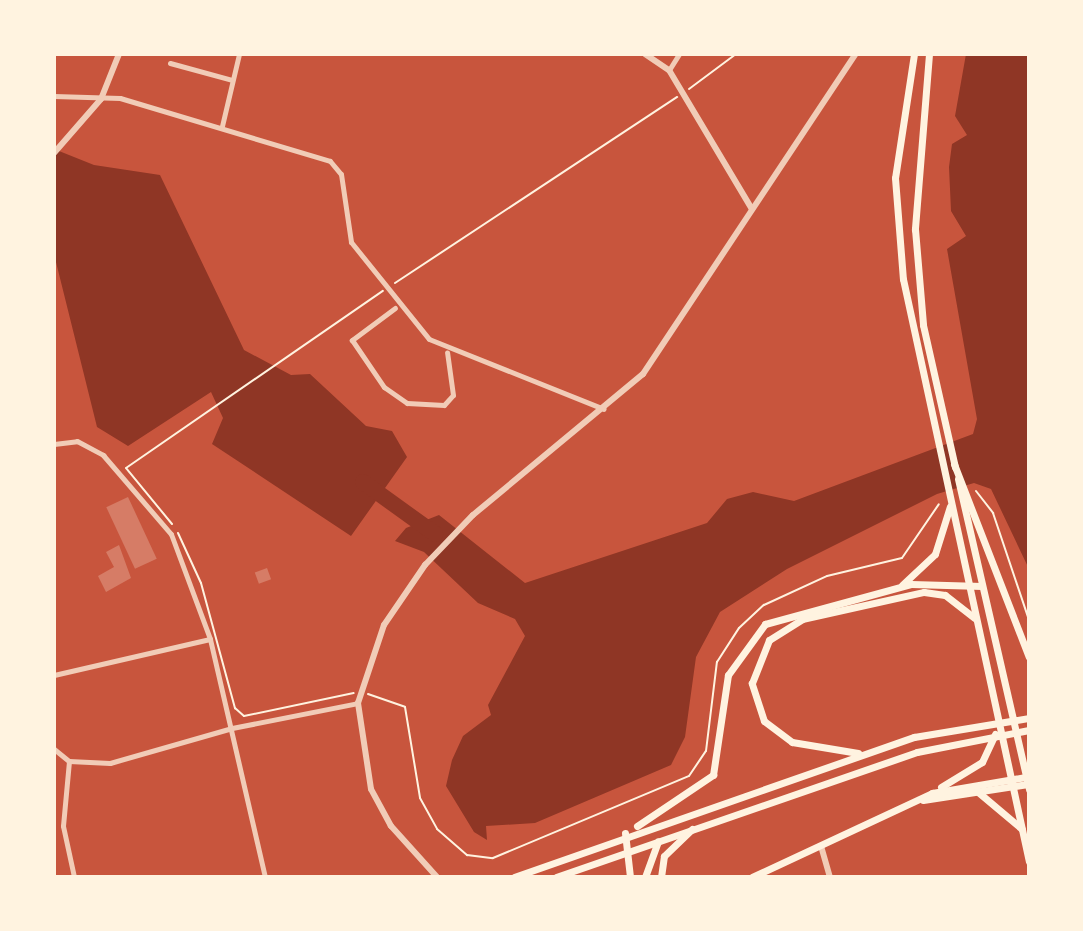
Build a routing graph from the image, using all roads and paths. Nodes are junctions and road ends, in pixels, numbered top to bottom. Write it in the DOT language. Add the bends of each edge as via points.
graph roads {
  1 [pos="119,54"];
  2 [pos="239,54"];
  3 [pos="645,54"];
  4 [pos="679,54"];
  5 [pos="736,54"];
  6 [pos="856,54"];
  7 [pos="914,54"];
  8 [pos="929,54"];
  9 [pos="170,63"];
  10 [pos="669,70"];
  11 [pos="232,80"];
  12 [pos="683,93"];
  13 [pos="54,96"];
  14 [pos="101,99"];
  15 [pos="222,126"];
  16 [pos="54,153"];
  17 [pos="752,209"];
  18 [pos="387,289"];
  19 [pos="395,308"];
  20 [pos="447,352"];
  21 [pos="604,410"];
  22 [pos="54,444"];
  23 [pos="954,464"];
  24 [pos="976,491"];
  25 [pos="939,504"];
  26 [pos="950,506"];
  27 [pos="966,584"];
  28 [pos="900,586"];
  29 [pos="982,586"];
  30 [pos="974,618"];
  31 [pos="1029,620"];
  32 [pos="210,639"];
  33 [pos="1029,657"];
  34 [pos="54,675"];
  35 [pos="351,693"];
  36 [pos="367,694"];
  37 [pos="358,703"];
  38 [pos="1029,718"];
  39 [pos="998,724"];
  40 [pos="232,728"];
  41 [pos="1029,730"];
  42 [pos="54,749"];
  43 [pos="860,754"];
  44 [pos="69,761"];
  45 [pos="1012,784"];
  46 [pos="1028,784"];
  47 [pos="978,792"];
  48 [pos="932,793"];
  49 [pos="917,801"];
  50 [pos="693,827"];
  51 [pos="1022,830"];
  52 [pos="625,833"];
  53 [pos="660,839"];
  54 [pos="821,846"];
  55 [pos="625,851"];
  56 [pos="1029,862"];
  57 [pos="74,877"];
  58 [pos="265,877"];
  59 [pos="437,877"];
  60 [pos="514,877"];
  61 [pos="556,877"];
  62 [pos="630,877"];
  63 [pos="645,877"];
  64 [pos="661,877"];
  65 [pos="752,877"];
  66 [pos="830,877"];
  1 -- 14 [label="street"];
  2 -- 11 [label="street"];
  3 -- 10 [label="street"];
  4 -- 10 [label="street"];
  5 -- 12 [label="path"];
  6 -- 17 [label="street"];
  7 -- 26 [label="main road" via="898,132 897,222"];
  8 -- 23 [label="main road" via="915,229 923,325"];
  9 -- 11 [label="street"];
  10 -- 12 [label="street"];
  11 -- 15 [label="street"];
  12 -- 17 [label="street"];
  12 -- 18 [label="path"];
  13 -- 14 [label="street"];
  14 -- 15 [label="street"];
  14 -- 16 [label="street"];
  15 -- 18 [label="street" via="336,166 351,242"];
  17 -- 21 [label="street" via="667,343"];
  18 -- 20 [label="street"];
  18 -- 35 [label="path" via="126,468 160,506 191,559 235,708 244,716"];
  19 -- 20 [label="street" via="352,340 384,387 407,403 444,405 453,395"];
  20 -- 21 [label="street" via="593,399"];
  21 -- 37 [label="street" via="473,515 425,565 375,642"];
  22 -- 32 [label="street" via="77,441 103,455 171,534"];
  23 -- 29 [label="main road"];
  23 -- 33 [label="main road" via="974,502 1011,622"];
  24 -- 31 [label="path" via="993,513"];
  25 -- 36 [label="path" via="902,558 827,576 764,605 739,628 713,678 704,756 685,780 493,858 467,855 437,829 420,798 405,707"];
  26 -- 27 [label="main road"];
  26 -- 28 [label="main road" via="935,554"];
  27 -- 28 [label="main road"];
  27 -- 29 [label="main road"];
  27 -- 30 [label="main road"];
  28 -- 52 [label="main road" via="800,609 759,629 728,675 713,775"];
  29 -- 46 [label="main road"];
  30 -- 39 [label="main road"];
  30 -- 43 [label="main road" via="945,595 924,592 799,620 769,640 752,683 764,721 792,742"];
  32 -- 34 [label="street"];
  32 -- 40 [label="street"];
  37 -- 40 [label="street"];
  37 -- 59 [label="street" via="371,789 391,826"];
  38 -- 43 [label="main road" via="958,728"];
  39 -- 45 [label="main road"];
  39 -- 48 [label="main road" via="985,759"];
  40 -- 44 [label="street" via="110,763"];
  40 -- 58 [label="street"];
  41 -- 50 [label="main road" via="960,740"];
  42 -- 44 [label="street"];
  43 -- 52 [label="main road"];
  44 -- 57 [label="street" via="63,826"];
  45 -- 46 [label="main road"];
  45 -- 47 [label="main road"];
  45 -- 48 [label="main road"];
  45 -- 51 [label="main road"];
  47 -- 49 [label="main road"];
  47 -- 51 [label="main road"];
  48 -- 49 [label="main road"];
  49 -- 54 [label="main road"];
  50 -- 53 [label="main road"];
  50 -- 64 [label="main road" via="666,853"];
  51 -- 56 [label="main road"];
  52 -- 55 [label="main road"];
  52 -- 60 [label="main road"];
  53 -- 55 [label="main road"];
  53 -- 63 [label="main road"];
  54 -- 65 [label="main road"];
  54 -- 66 [label="street"];
  55 -- 61 [label="main road"];
  55 -- 62 [label="main road"];
}
